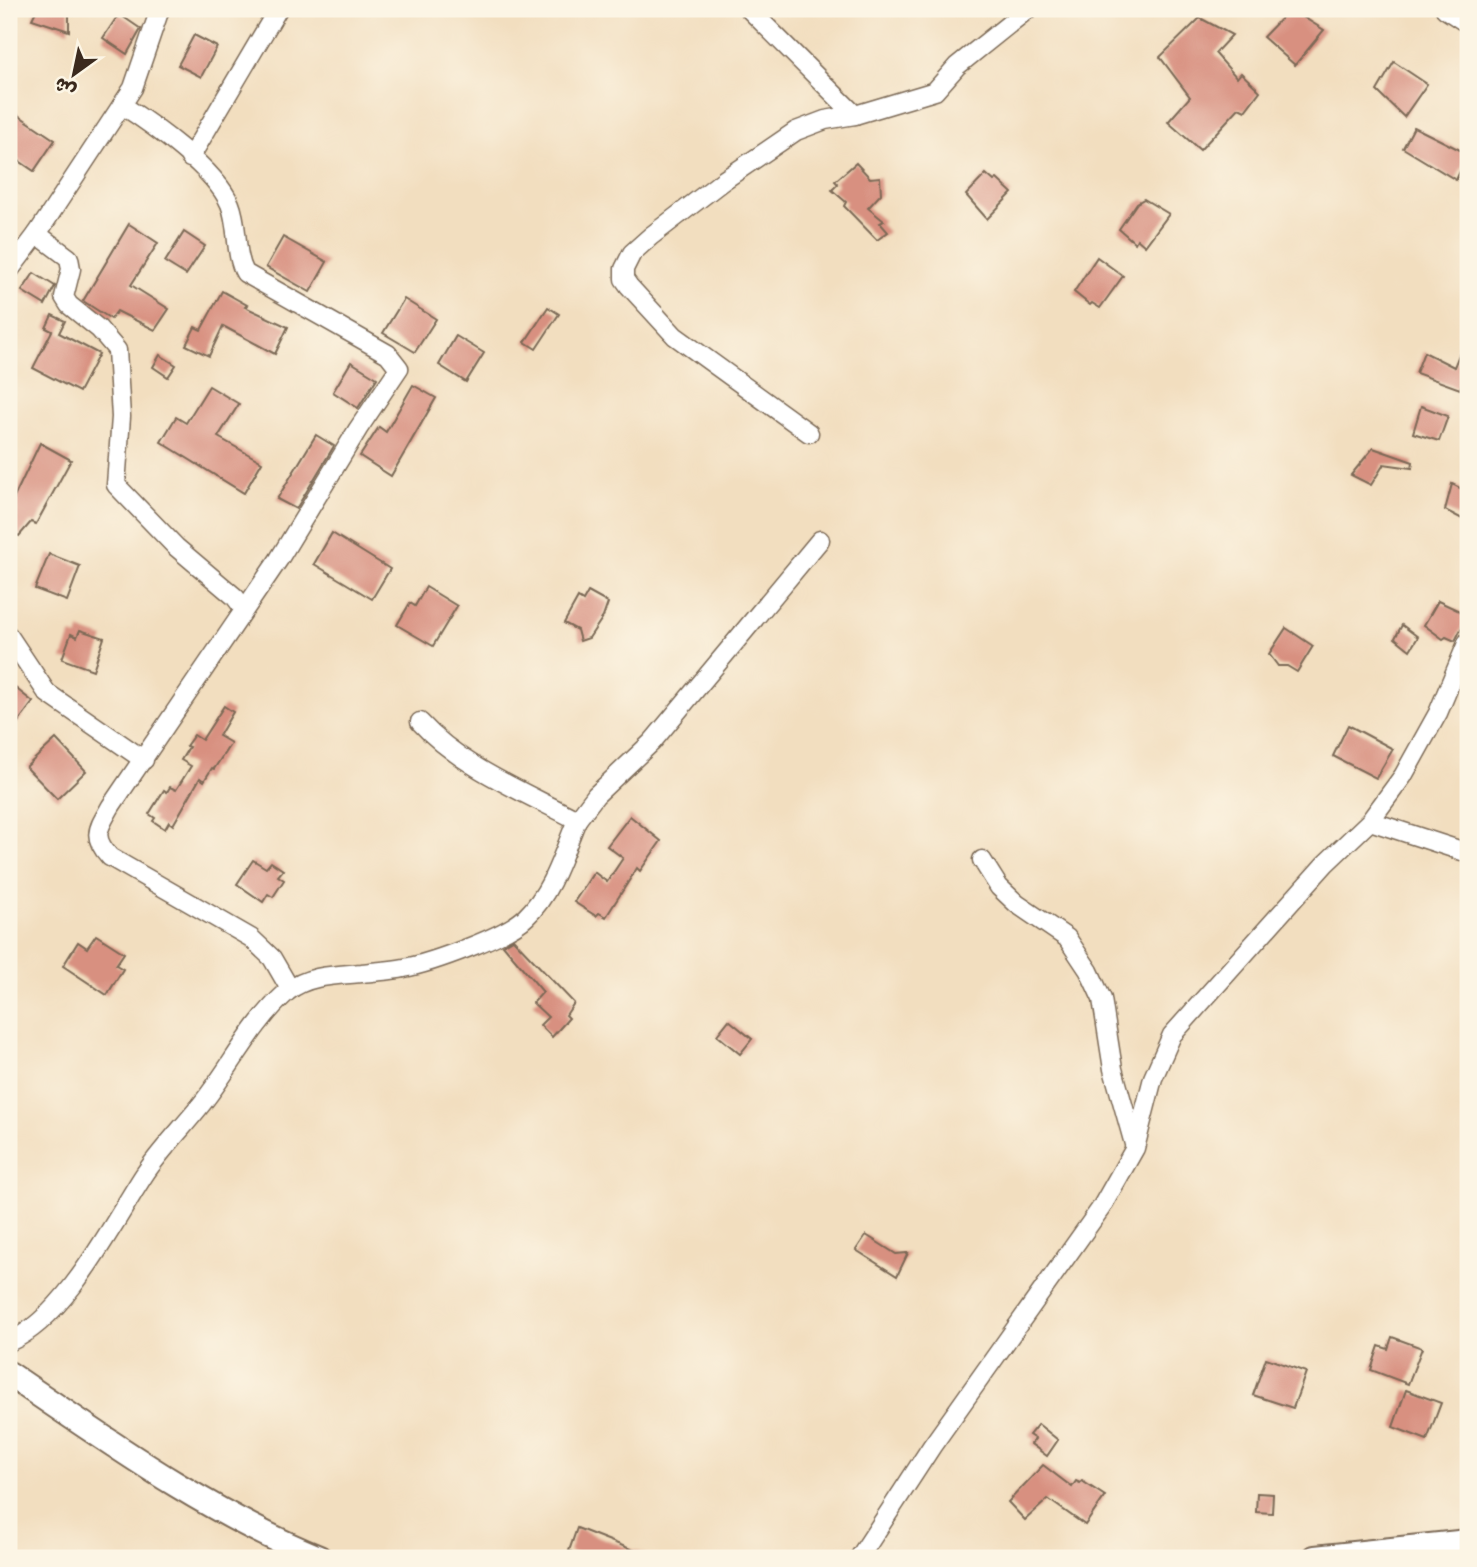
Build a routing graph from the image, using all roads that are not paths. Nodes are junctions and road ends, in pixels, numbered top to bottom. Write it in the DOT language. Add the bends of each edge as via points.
graph roads {
  1 [pos="160,9"];
  2 [pos="278,9"];
  3 [pos="749,9"];
  4 [pos="1028,9"];
  5 [pos="1445,9"];
  6 [pos="1468,23"];
  7 [pos="122,105"];
  8 [pos="855,116"];
  9 [pos="190,158"];
  10 [pos="37,234"];
  11 [pos="9,271"];
  12 [pos="809,433"];
  13 [pos="820,540"];
  14 [pos="244,609"];
  15 [pos="9,636"];
  16 [pos="1468,641"];
  17 [pos="420,722"];
  18 [pos="144,760"];
  19 [pos="577,820"];
  20 [pos="1370,821"];
  21 [pos="1468,853"];
  22 [pos="982,860"];
  23 [pos="290,989"];
  24 [pos="1135,1147"];
  25 [pos="9,1342"];
  26 [pos="9,1374"];
  27 [pos="1468,1542"];
  28 [pos="319,1558"];
  29 [pos="859,1558"];
  30 [pos="1315,1558"];
  1 -- 7 [label="street" via="133,88"];
  2 -- 9 [label="street"];
  3 -- 8 [label="street"];
  4 -- 8 [label="street" via="957,66 935,90"];
  5 -- 6 [label="street"];
  7 -- 9 [label="street" via="158,128"];
  7 -- 10 [label="street"];
  8 -- 12 [label="street" via="825,120 796,131 673,218 632,253 624,269 629,286 675,336"];
  9 -- 14 [label="street" via="222,189 231,206 245,273 388,354 399,368"];
  10 -- 11 [label="street"];
  10 -- 14 [label="street" via="69,258 64,296 69,305 99,328 117,350 121,417 116,485"];
  13 -- 19 [label="street" via="652,742 596,795"];
  14 -- 18 [label="street"];
  15 -- 18 [label="street" via="47,692"];
  16 -- 20 [label="street" via="1438,713 1403,776"];
  17 -- 19 [label="street" via="438,742 463,758"];
  18 -- 23 [label="street" via="104,819 98,844 110,857 251,938 272,958"];
  19 -- 23 [label="street" via="556,874 525,918 482,942 406,968 314,978"];
  20 -- 21 [label="street"];
  20 -- 24 [label="street" via="1325,864 1172,1035 1153,1078"];
  22 -- 24 [label="street" via="999,887 1017,904 1067,938 1089,971 1101,999 1113,1069"];
  23 -- 25 [label="street" via="238,1048 212,1091 145,1174 68,1289 46,1315"];
  24 -- 29 [label="street" via="1101,1208 932,1446"];
  26 -- 28 [label="street" via="144,1465 277,1541"];
  27 -- 30 [label="street"];
}
